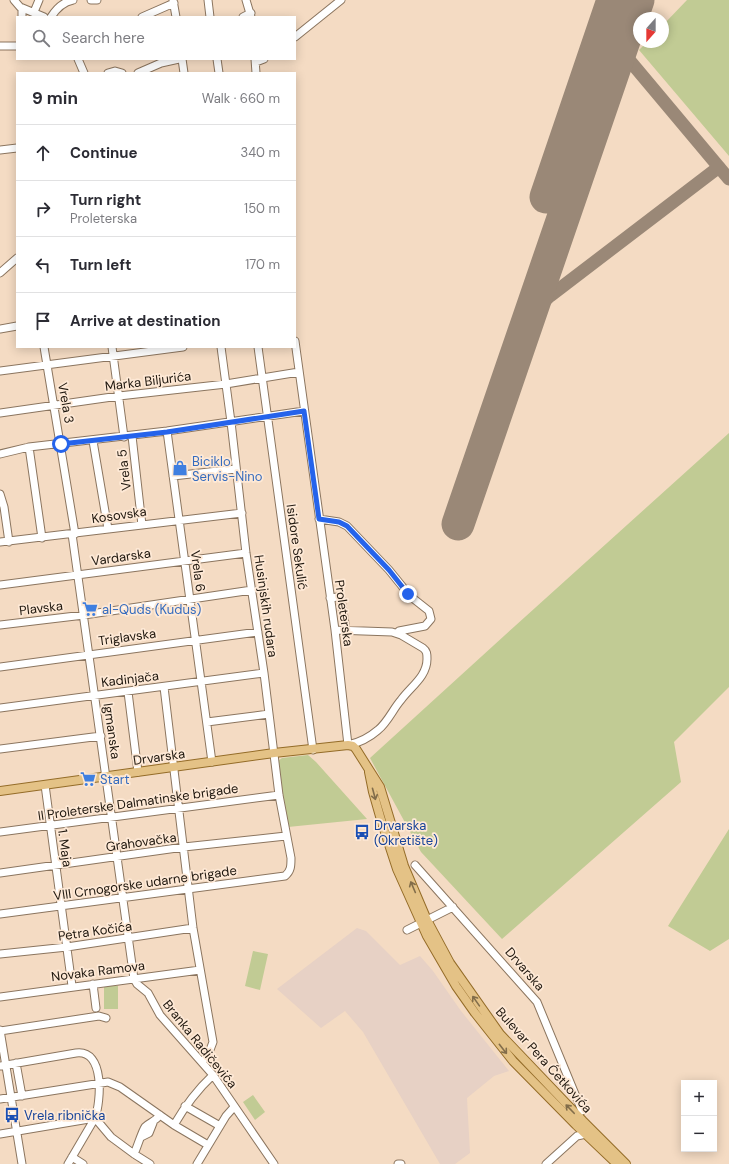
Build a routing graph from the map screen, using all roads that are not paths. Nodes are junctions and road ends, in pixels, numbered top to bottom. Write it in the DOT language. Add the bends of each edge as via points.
graph roads {
  1 [pos="14,0"];
  2 [pos="39,0"];
  3 [pos="58,0"];
  4 [pos="73,0"];
  5 [pos="91,0"];
  6 [pos="97,0"];
  7 [pos="208,0"];
  8 [pos="246,0"];
  9 [pos="341,0"];
  10 [pos="173,2"];
  11 [pos="22,8"];
  12 [pos="56,9"];
  13 [pos="34,12"];
  14 [pos="251,15"];
  15 [pos="22,16"];
  16 [pos="42,16"];
  17 [pos="52,16"];
  18 [pos="144,16"];
  19 [pos="176,16"];
  20 [pos="210,16"];
  21 [pos="296,36"];
  22 [pos="0,46"];
  23 [pos="16,46"];
  24 [pos="78,60"];
  25 [pos="174,60"];
  26 [pos="182,60"];
  27 [pos="216,60"];
  28 [pos="255,61"];
  29 [pos="84,72"];
  30 [pos="140,72"];
  31 [pos="184,72"];
  32 [pos="219,72"];
  33 [pos="256,72"];
  34 [pos="16,148"];
  35 [pos="0,150"];
  36 [pos="16,259"];
  37 [pos="0,273"];
  38 [pos="16,326"];
  39 [pos="0,329"];
  40 [pos="44,348"];
  41 [pos="112,348"];
  42 [pos="176,348"];
  43 [pos="221,348"];
  44 [pos="258,348"];
  45 [pos="296,348"];
  46 [pos="113,357"];
  47 [pos="47,365"];
  48 [pos="0,371"];
  49 [pos="299,372"];
  50 [pos="262,378"];
  51 [pos="226,384"];
  52 [pos="118,396"];
  53 [pos="53,405"];
  54 [pos="304,411"];
  55 [pos="0,413"];
  56 [pos="267,416"];
  57 [pos="231,422"];
  58 [pos="167,432"];
  59 [pos="128,436"];
  60 [pos="93,441"];
  61 [pos="61,444"];
  62 [pos="29,447"];
  63 [pos="0,454"];
  64 [pos="236,469"];
  65 [pos="173,476"];
  66 [pos="1,498"];
  67 [pos="242,513"];
  68 [pos="179,519"];
  69 [pos="319,519"];
  70 [pos="142,525"];
  71 [pos="108,529"];
  72 [pos="74,534"];
  73 [pos="42,538"];
  74 [pos="0,542"];
  75 [pos="9,542"];
  76 [pos="246,553"];
  77 [pos="185,560"];
  78 [pos="79,575"];
  79 [pos="0,585"];
  80 [pos="252,590"];
  81 [pos="330,598"];
  82 [pos="190,600"];
  83 [pos="84,615"];
  84 [pos="0,625"];
  85 [pos="335,630"];
  86 [pos="346,630"];
  87 [pos="258,632"];
  88 [pos="397,633"];
  89 [pos="196,640"];
  90 [pos="89,654"];
  91 [pos="0,667"];
  92 [pos="264,673"];
  93 [pos="201,682"];
  94 [pos="164,687"];
  95 [pos="128,692"];
  96 [pos="95,696"];
  97 [pos="0,708"];
  98 [pos="269,714"];
  99 [pos="207,722"];
  100 [pos="101,736"];
  101 [pos="348,745"];
  102 [pos="0,749"];
  103 [pos="313,750"];
  104 [pos="274,754"];
  105 [pos="212,762"];
  106 [pos="174,767"];
  107 [pos="138,772"];
  108 [pos="106,776"];
  109 [pos="44,785"];
  110 [pos="0,791"];
  111 [pos="279,795"];
  112 [pos="179,808"];
  113 [pos="112,817"];
  114 [pos="50,826"];
  115 [pos="0,832"];
  116 [pos="286,836"];
  117 [pos="184,847"];
  118 [pos="117,857"];
  119 [pos="415,865"];
  120 [pos="56,866"];
  121 [pos="290,869"];
  122 [pos="0,873"];
  123 [pos="189,890"];
  124 [pos="123,898"];
  125 [pos="61,907"];
  126 [pos="453,907"];
  127 [pos="0,914"];
  128 [pos="424,921"];
  129 [pos="193,928"];
  130 [pos="407,930"];
  131 [pos="129,939"];
  132 [pos="67,947"];
  133 [pos="0,954"];
  134 [pos="200,970"];
  135 [pos="134,979"];
  136 [pos="93,984"];
  137 [pos="72,986"];
  138 [pos="0,996"];
  139 [pos="96,1008"];
  140 [pos="106,1018"];
  141 [pos="0,1031"];
  142 [pos="202,1062"];
  143 [pos="16,1063"];
  144 [pos="3,1066"];
  145 [pos="213,1075"];
  146 [pos="99,1084"];
  147 [pos="22,1096"];
  148 [pos="0,1098"];
  149 [pos="11,1098"];
  150 [pos="185,1106"];
  151 [pos="234,1107"];
  152 [pos="582,1111"];
  153 [pos="160,1115"];
  154 [pos="95,1118"];
  155 [pos="174,1125"];
  156 [pos="220,1126"];
  157 [pos="17,1131"];
  158 [pos="0,1134"];
  159 [pos="586,1134"];
  160 [pos="596,1139"];
  161 [pos="208,1145"];
  162 [pos="134,1154"];
  163 [pos="70,1161"];
  164 [pos="22,1164"];
  165 [pos="83,1164"];
  166 [pos="150,1164"];
  167 [pos="197,1164"];
  168 [pos="274,1164"];
  169 [pos="546,1164"];
  170 [pos="617,1164"];
  171 [pos="626,1164"];
  1 -- 11 [label="street"];
  2 -- 13 [label="street"];
  3 -- 12 [label="street"];
  4 -- 12 [label="street"];
  5 -- 6 [label="street"];
  7 -- 20 [label="street"];
  8 -- 14 [label="street"];
  9 -- 21 [label="street"];
  10 -- 18 [label="street"];
  10 -- 19 [label="street"];
  11 -- 13 [label="street"];
  11 -- 15 [label="street"];
  12 -- 17 [label="street"];
  13 -- 16 [label="street"];
  22 -- 23 [label="street"];
  24 -- 29 [label="street"];
  25 -- 30 [label="street"];
  26 -- 31 [label="street"];
  27 -- 32 [label="street"];
  28 -- 33 [label="street"];
  34 -- 35 [label="street"];
  36 -- 37 [label="street"];
  38 -- 39 [label="street"];
  40 -- 47 [label="street, Vrela 3"];
  41 -- 46 [label="street, Vrela 5"];
  42 -- 46 [label="street"];
  43 -- 51 [label="street, Husinjskih rudara"];
  44 -- 50 [label="street, Isidore Sekulić"];
  45 -- 49 [label="street, Proleterska"];
  46 -- 47 [label="street"];
  46 -- 52 [label="street, Vrela 5"];
  47 -- 48 [label="street"];
  47 -- 53 [label="street, Vrela 3"];
  49 -- 50 [label="street, Marka Biljurića"];
  49 -- 54 [label="street, Proleterska"];
  50 -- 51 [label="street, Marka Biljurića"];
  50 -- 56 [label="street, Isidore Sekulić"];
  51 -- 52 [label="street, Marka Biljurića"];
  51 -- 57 [label="street, Husinjskih rudara"];
  52 -- 53 [label="street, Marka Biljurića"];
  52 -- 59 [label="street, Vrela 5"];
  53 -- 55 [label="street, Marka Biljurića"];
  53 -- 61 [label="street, Vrela 3"];
  54 -- 56 [label="street"];
  54 -- 69 [label="street, Proleterska"];
  56 -- 57 [label="street"];
  56 -- 103 [label="street, Isidore Sekulić"];
  57 -- 58 [label="street"];
  57 -- 64 [label="street, Husinjskih rudara"];
  58 -- 59 [label="street"];
  58 -- 65 [label="street, Vrela 6"];
  59 -- 60 [label="street"];
  59 -- 70 [label="street, Vrela 5"];
  60 -- 61 [label="street"];
  60 -- 71 [label="street"];
  61 -- 62 [label="street"];
  61 -- 72 [label="street, Vrela 3"];
  62 -- 63 [label="street"];
  62 -- 73 [label="street"];
  64 -- 65 [label="street"];
  64 -- 67 [label="street, Husinjskih rudara"];
  65 -- 68 [label="street, Vrela 6"];
  66 -- 75 [label="street"];
  67 -- 68 [label="street, Kosovska"];
  67 -- 76 [label="street, Husinjskih rudara"];
  68 -- 70 [label="street, Kosovska"];
  68 -- 77 [label="street, Vrela 6"];
  69 -- 81 [label="street, Proleterska"];
  69 -- 88 [label="street" via="347,526 410,596 429,611 431,619 425,626"];
  70 -- 71 [label="street, Kosovska"];
  71 -- 72 [label="street, Kosovska"];
  72 -- 73 [label="street, Kosovska"];
  72 -- 78 [label="street, Igmanska"];
  73 -- 75 [label="street, Kosovska"];
  74 -- 75 [label="street, Kosovska"];
  76 -- 77 [label="street, Vardarska"];
  76 -- 80 [label="street, Husinjskih rudara"];
  77 -- 78 [label="street, Vardarska"];
  77 -- 82 [label="street, Vrela 6"];
  78 -- 79 [label="street, Vardarska"];
  78 -- 83 [label="street, Igmanska"];
  80 -- 82 [label="street, Plavska"];
  80 -- 87 [label="street, Husinjskih rudara"];
  81 -- 85 [label="street, Proleterska"];
  81 -- 86 [label="street" via="341,599"];
  82 -- 83 [label="street, Plavska"];
  82 -- 89 [label="street, Vrela 6"];
  83 -- 84 [label="street, Plavska"];
  83 -- 90 [label="street, Igmanska"];
  85 -- 86 [label="street"];
  85 -- 101 [label="street, Proleterska"];
  86 -- 88 [label="street"];
  87 -- 89 [label="street, Triglavska"];
  87 -- 92 [label="street, Husinjskih rudara"];
  88 -- 101 [label="street" via="426,650 426,668 380,729"];
  89 -- 90 [label="street, Triglavska"];
  89 -- 93 [label="street, Vrela 6"];
  90 -- 91 [label="street, Triglavska"];
  90 -- 96 [label="street, Igmanska"];
  92 -- 93 [label="street, Kadinjača"];
  92 -- 98 [label="street, Husinjskih rudara"];
  93 -- 94 [label="street, Kadinjača"];
  93 -- 99 [label="street, Vrela 6"];
  94 -- 95 [label="street, Kadinjača"];
  94 -- 106 [label="street"];
  95 -- 96 [label="street, Kadinjača"];
  95 -- 107 [label="street"];
  96 -- 97 [label="street, Kadinjača"];
  96 -- 100 [label="street, Igmanska"];
  98 -- 99 [label="street"];
  98 -- 104 [label="street, Husinjskih rudara"];
  99 -- 105 [label="street, Vrela 6"];
  100 -- 102 [label="street"];
  100 -- 108 [label="street, Igmanska"];
  101 -- 103 [label="main road"];
  101 -- 128 [label="main road, Bulevar Pera Ćetkovića" via="353,746 368,768 393,855"];
  103 -- 104 [label="main road"];
  104 -- 105 [label="main road, Drvarska"];
  104 -- 111 [label="street, Husinjskih rudara"];
  105 -- 106 [label="main road, Drvarska"];
  106 -- 107 [label="main road, Drvarska"];
  106 -- 112 [label="street"];
  107 -- 108 [label="main road, Drvarska"];
  108 -- 109 [label="main road, Drvarska"];
  108 -- 113 [label="street, Igmanska"];
  109 -- 110 [label="main road, Drvarska"];
  109 -- 114 [label="street, 1. Maja"];
  111 -- 112 [label="street, II Proleterske Dalmatinske brigade"];
  111 -- 116 [label="street, Husinjskih rudara"];
  112 -- 113 [label="street, II Proleterske Dalmatinske brigade"];
  112 -- 117 [label="street"];
  113 -- 114 [label="street, II Proleterske Dalmatinske brigade"];
  113 -- 118 [label="street, Igmanska"];
  114 -- 115 [label="street, II Proleterske Dalmatinske brigade"];
  114 -- 120 [label="street, 1. Maja"];
  116 -- 117 [label="street, Grahovačka"];
  116 -- 121 [label="street, Husinjskih rudara" via="291,858"];
  117 -- 118 [label="street, Grahovačka"];
  117 -- 123 [label="street"];
  118 -- 120 [label="street, Grahovačka"];
  118 -- 124 [label="street, Igmanska"];
  119 -- 126 [label="street, Drvarska"];
  120 -- 122 [label="street, Grahovačka"];
  120 -- 125 [label="street, 1. Maja"];
  121 -- 123 [label="street, VIII Crnogorske udarne brigade" via="285,876"];
  123 -- 124 [label="street, VIII Crnogorske udarne brigade"];
  123 -- 129 [label="street"];
  124 -- 125 [label="street, VIII Crnogorske udarne brigade"];
  124 -- 131 [label="street, Igmanska"];
  125 -- 127 [label="street, VIII Crnogorske udarne brigade"];
  125 -- 132 [label="street, 1. Maja"];
  126 -- 128 [label="street"];
  126 -- 152 [label="street, Drvarska" via="540,1006"];
  128 -- 130 [label="street"];
  128 -- 159 [label="main road, Bulevar Pera Ćetkovića, one-way" via="456,986 475,1013 513,1061"];
  160 -- 128 [label="main road, Bulevar Pera Ćetkovića, one-way" via="500,1034"];
  129 -- 131 [label="street, Petra Kočića"];
  129 -- 134 [label="street"];
  131 -- 132 [label="street, Petra Kočića"];
  131 -- 135 [label="street, Igmanska"];
  132 -- 133 [label="street, Petra Kočića"];
  132 -- 137 [label="street, 1. Maja"];
  134 -- 135 [label="street, Novaka Ramova"];
  134 -- 142 [label="street" via="213,1042"];
  135 -- 136 [label="street, Novaka Ramova"];
  135 -- 142 [label="street, Branka Radičevića" via="136,984 148,993 160,1015"];
  136 -- 137 [label="street, Novaka Ramova"];
  136 -- 139 [label="street"];
  137 -- 138 [label="street, Novaka Ramova"];
  140 -- 141 [label="street" via="99,1016"];
  141 -- 144 [label="street"];
  142 -- 145 [label="street, Branka Radičevića"];
  143 -- 144 [label="street"];
  143 -- 146 [label="street" via="86,1053 94,1062"];
  143 -- 147 [label="street"];
  144 -- 149 [label="street"];
  145 -- 150 [label="street"];
  145 -- 151 [label="street, Branka Radičevića"];
  146 -- 147 [label="street"];
  146 -- 153 [label="street" via="108,1082 120,1087"];
  146 -- 154 [label="street"];
  147 -- 149 [label="street"];
  148 -- 149 [label="street"];
  149 -- 157 [label="street"];
  150 -- 155 [label="street"];
  150 -- 156 [label="street"];
  151 -- 156 [label="street"];
  151 -- 168 [label="street, Branka Radičevića"];
  153 -- 155 [label="street"];
  153 -- 162 [label="street" via="146,1127"];
  154 -- 157 [label="street"];
  154 -- 162 [label="street" via="111,1137"];
  154 -- 163 [label="street"];
  155 -- 161 [label="street"];
  156 -- 161 [label="street"];
  157 -- 158 [label="street"];
  157 -- 164 [label="street"];
  159 -- 160 [label="main road, Bulevar Pera Ćetkovića"];
  159 -- 169 [label="street" via="577,1136"];
  160 -- 170 [label="main road, Bulevar Pera Ćetkovića"];
  160 -- 171 [label="main road, Bulevar Pera Ćetkovića"];
  161 -- 167 [label="street"];
  162 -- 166 [label="street"];
  163 -- 165 [label="street"];
}
